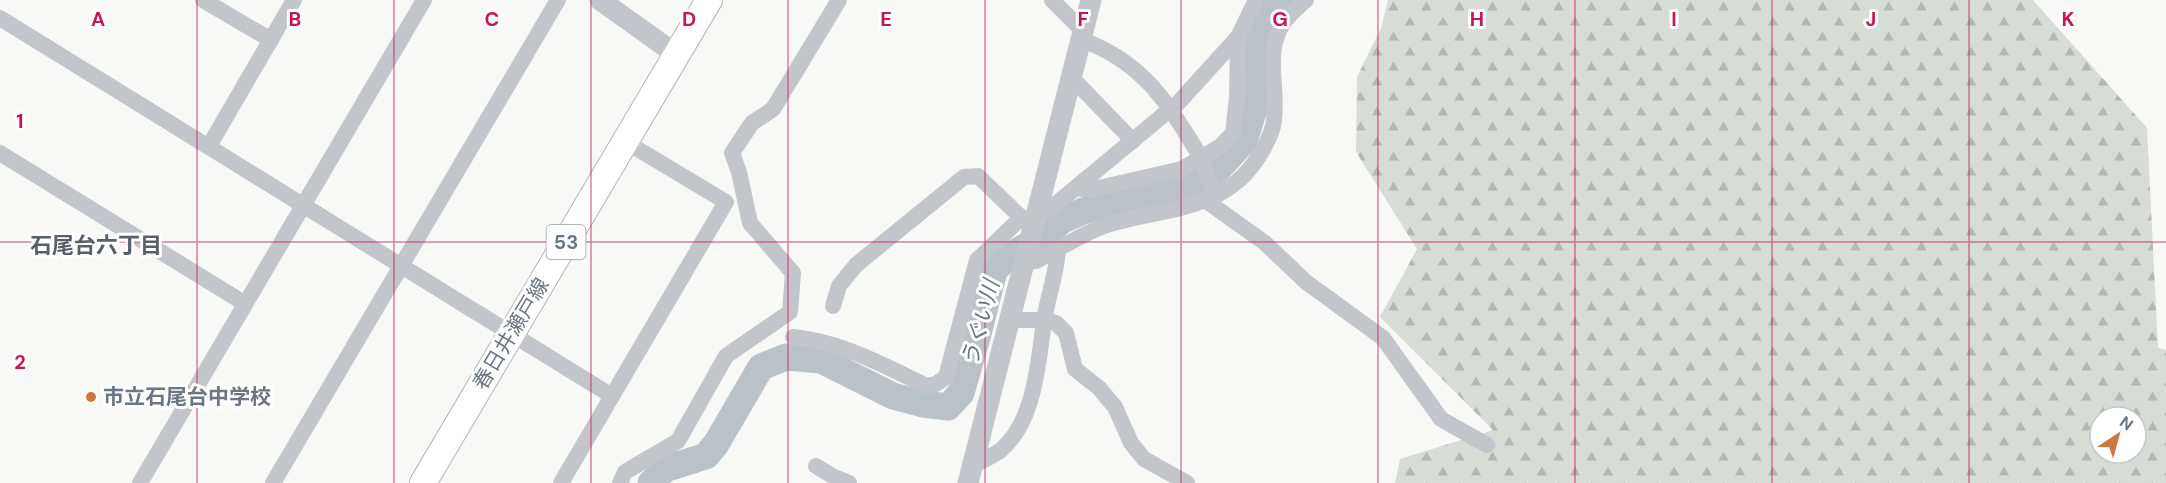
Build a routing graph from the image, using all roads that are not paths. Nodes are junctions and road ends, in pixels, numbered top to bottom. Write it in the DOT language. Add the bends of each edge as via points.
graph roads {
  1 [pos="203,0"];
  2 [pos="294,0"];
  3 [pos="424,0"];
  4 [pos="558,0"];
  5 [pos="600,0"];
  6 [pos="709,0"];
  7 [pos="839,0"];
  8 [pos="1052,0"];
  9 [pos="1091,0"];
  10 [pos="1256,0"];
  11 [pos="1306,0"];
  12 [pos="0,18"];
  13 [pos="1083,36"];
  14 [pos="1238,37"];
  15 [pos="271,40"];
  16 [pos="677,55"];
  17 [pos="1072,78"];
  18 [pos="1172,109"];
  19 [pos="1133,141"];
  20 [pos="626,142"];
  21 [pos="209,146"];
  22 [pos="0,153"];
  23 [pos="1201,158"];
  24 [pos="1076,188"];
  25 [pos="1210,198"];
  26 [pos="304,204"];
  27 [pos="1031,220"];
  28 [pos="1058,249"];
  29 [pos="1025,261"];
  30 [pos="401,266"];
  31 [pos="244,303"];
  32 [pos="833,306"];
  33 [pos="1010,320"];
  34 [pos="1044,320"];
  35 [pos="510,334"];
  36 [pos="793,337"];
  37 [pos="612,396"];
  38 [pos="1487,445"];
  39 [pos="816,466"];
  40 [pos="970,474"];
  41 [pos="140,483"];
  42 [pos="273,483"];
  43 [pos="423,483"];
  44 [pos="561,483"];
  45 [pos="620,483"];
  46 [pos="849,483"];
  47 [pos="1187,483"];
  1 -- 15 [label="street"];
  2 -- 15 [label="street"];
  3 -- 26 [label="street"];
  4 -- 30 [label="street"];
  5 -- 16 [label="street"];
  6 -- 16 [label="main road, 春日井瀬戸線 / 53"];
  7 -- 45 [label="street" via="773,110 752,123 732,153 750,223 793,273 790,312 726,356 678,441 625,472"];
  8 -- 13 [label="street"];
  9 -- 13 [label="street"];
  10 -- 14 [label="street"];
  11 -- 25 [label="street" via="1280,28 1273,51 1272,127 1264,149 1240,180"];
  12 -- 21 [label="street"];
  13 -- 17 [label="street"];
  13 -- 18 [label="street" via="1126,61"];
  14 -- 18 [label="street"];
  14 -- 23 [label="street" via="1233,133"];
  15 -- 21 [label="street"];
  16 -- 20 [label="main road, 春日井瀬戸線 / 53"];
  17 -- 19 [label="street"];
  17 -- 27 [label="street"];
  18 -- 19 [label="street"];
  18 -- 23 [label="street"];
  19 -- 24 [label="street"];
  20 -- 35 [label="main road, 春日井瀬戸線 / 53"];
  20 -- 37 [label="street" via="726,202"];
  21 -- 26 [label="street"];
  22 -- 31 [label="street"];
  23 -- 24 [label="street" via="1182,169 1090,190"];
  23 -- 25 [label="street"];
  24 -- 27 [label="street"];
  25 -- 28 [label="street" via="1108,224"];
  25 -- 38 [label="street" via="1306,282 1383,338 1441,418"];
  26 -- 30 [label="street"];
  26 -- 31 [label="street"];
  27 -- 29 [label="street"];
  27 -- 32 [label="street" via="978,176 963,177 856,265 839,286"];
  27 -- 36 [label="street" via="977,260 946,376 936,384 927,386 841,346"];
  28 -- 29 [label="street" via="1036,261"];
  28 -- 34 [label="street" via="1058,265"];
  29 -- 33 [label="street"];
  30 -- 35 [label="street"];
  30 -- 42 [label="street"];
  31 -- 41 [label="street"];
  33 -- 34 [label="street"];
  33 -- 40 [label="street"];
  34 -- 40 [label="street" via="1040,359 1020,425 1001,450"];
  34 -- 47 [label="street" via="1056,323 1066,333 1075,369 1099,388 1114,407 1131,443 1144,459"];
  35 -- 37 [label="street"];
  35 -- 43 [label="main road, 春日井瀬戸線 / 53"];
  37 -- 44 [label="street"];
  39 -- 46 [label="street"];
}
